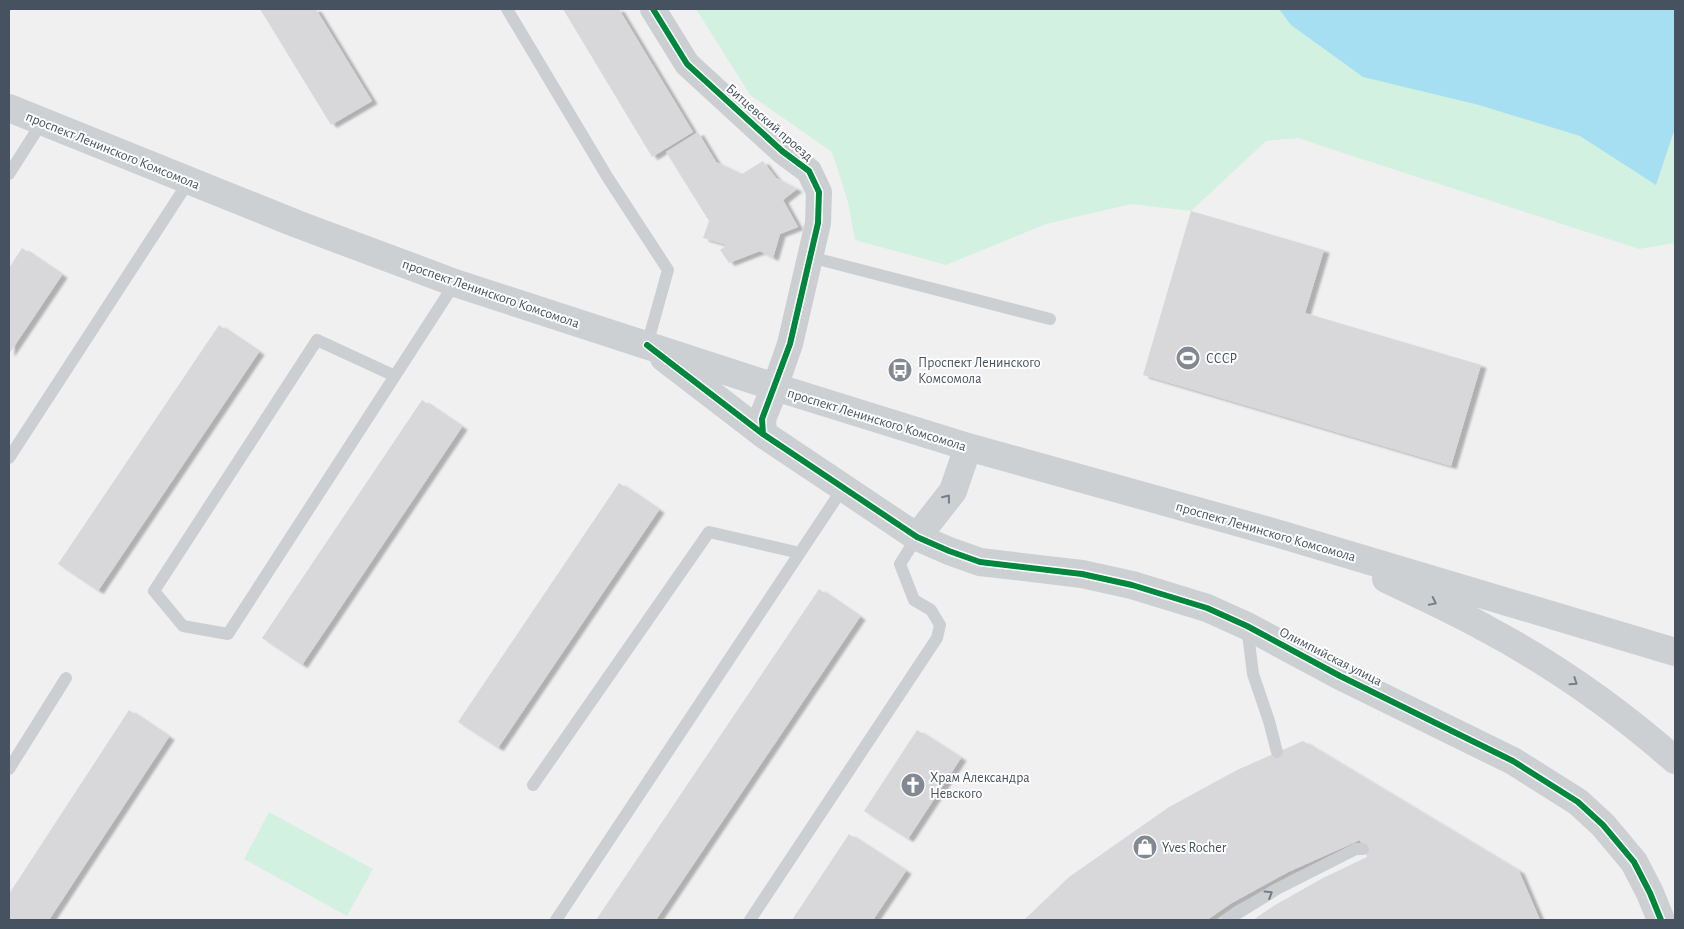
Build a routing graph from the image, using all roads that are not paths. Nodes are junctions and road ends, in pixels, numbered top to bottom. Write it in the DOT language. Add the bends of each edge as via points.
graph roads {
  1 [pos="507,9"];
  2 [pos="653,9"];
  3 [pos="9,108"];
  4 [pos="42,122"];
  5 [pos="9,174"];
  6 [pos="189,181"];
  7 [pos="810,256"];
  8 [pos="456,283"];
  9 [pos="1050,319"];
  10 [pos="647,345"];
  11 [pos="395,376"];
  12 [pos="775,388"];
  13 [pos="763,434"];
  14 [pos="968,447"];
  15 [pos="9,458"];
  16 [pos="844,488"];
  17 [pos="1276,533"];
  18 [pos="917,537"];
  19 [pos="800,553"];
  20 [pos="1247,626"];
  21 [pos="1675,652"];
  22 [pos="66,678"];
  23 [pos="1276,752"];
  24 [pos="1675,760"];
  25 [pos="9,769"];
  26 [pos="533,785"];
  27 [pos="1363,849"];
  28 [pos="556,920"];
  29 [pos="750,920"];
  30 [pos="1228,920"];
  31 [pos="1660,920"];
  1 -- 10 [label="lane" via="608,178 668,270"];
  2 -- 7 [label="street, Битцевский проезд" via="687,64 782,151 808,170 819,192 818,223"];
  3 -- 4 [label="main road, проспект Ленинского Комсомола"];
  4 -- 5 [label="lane"];
  4 -- 6 [label="main road, проспект Ленинского Комсомола"];
  6 -- 8 [label="main road, проспект Ленинского Комсомола"];
  6 -- 15 [label="lane"];
  7 -- 9 [label="lane"];
  7 -- 12 [label="street, Битцевский проезд" via="790,344"];
  8 -- 10 [label="main road, проспект Ленинского Комсомола"];
  8 -- 11 [label="lane"];
  10 -- 12 [label="main road, проспект Ленинского Комсомола"];
  10 -- 13 [label="main road, Олимпийская улица"];
  11 -- 11 [label="lane" via="317,340 154,591 183,626 228,634"];
  12 -- 13 [label="main road" via="762,419"];
  12 -- 14 [label="main road, проспект Ленинского Комсомола"];
  13 -- 16 [label="main road, Олимпийская улица"];
  14 -- 17 [label="main road, проспект Ленинского Комсомола"];
  18 -- 14 [label="main road, one-way" via="953,491"];
  16 -- 18 [label="main road, Олимпийская улица"];
  16 -- 19 [label="lane"];
  17 -- 21 [label="main road, проспект Ленинского Комсомола"];
  17 -- 24 [label="main road, one-way" via="1378,576 1485,628 1598,698"];
  18 -- 20 [label="main road, Олимпийская улица" via="980,562 1082,574 1141,587 1207,608"];
  18 -- 29 [label="lane" via="900,564 914,600 931,610 940,625 937,638"];
  19 -- 26 [label="lane" via="709,532"];
  19 -- 28 [label="lane"];
  20 -- 23 [label="lane" via="1253,674"];
  20 -- 31 [label="main road, Олимпийская улица" via="1513,761 1578,802 1603,825 1634,862"];
  22 -- 25 [label="lane"];
  30 -- 27 [label="lane, one-way" via="1277,889 1356,849"];
}
